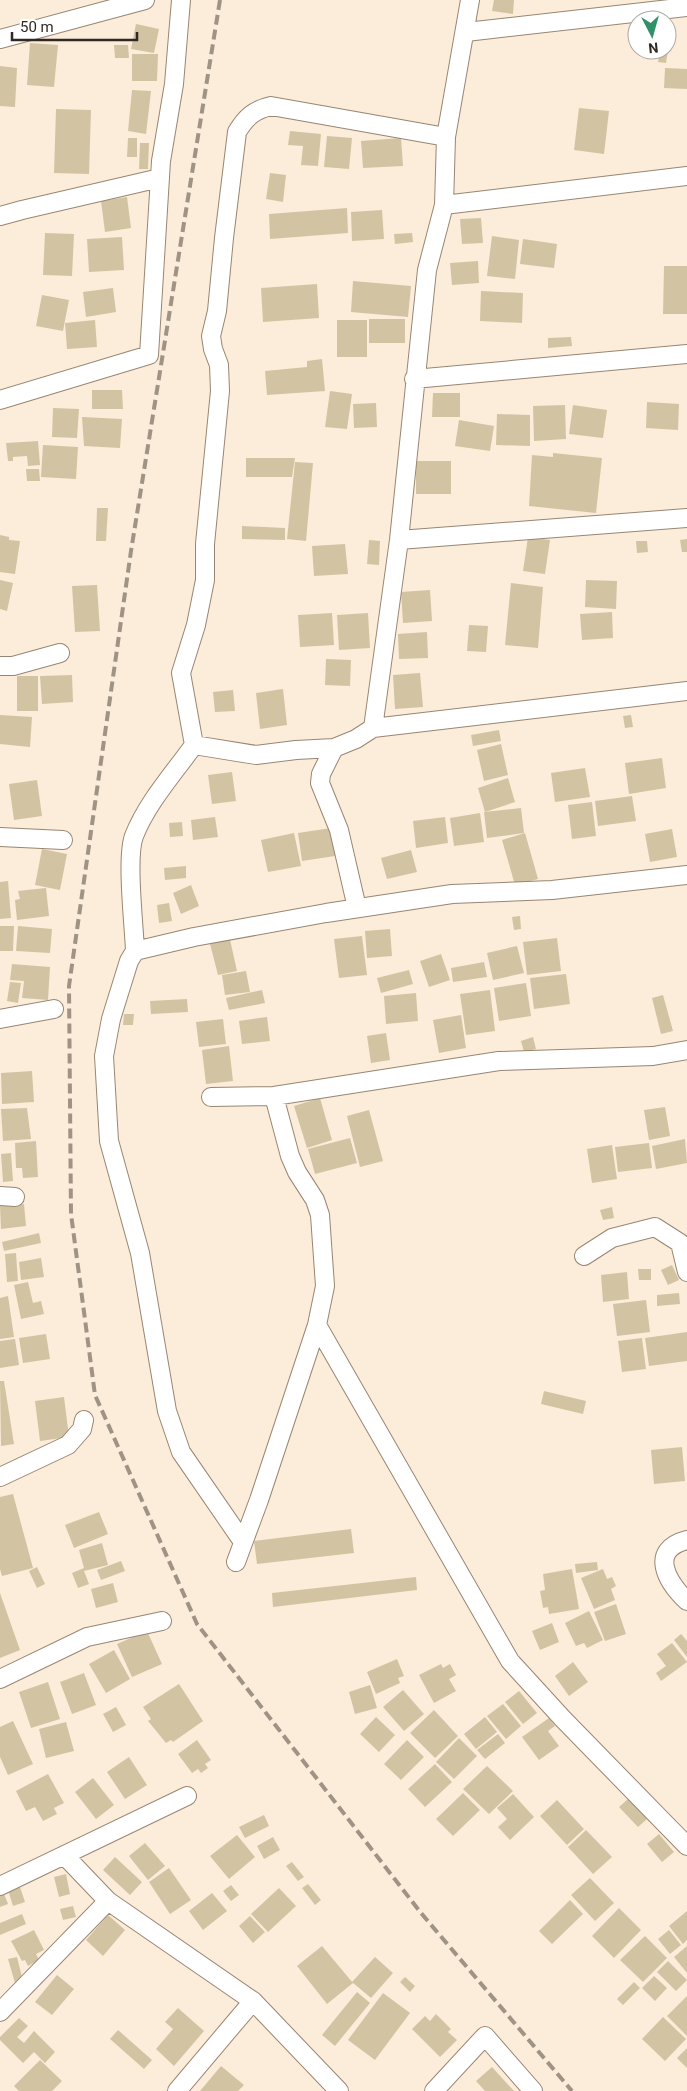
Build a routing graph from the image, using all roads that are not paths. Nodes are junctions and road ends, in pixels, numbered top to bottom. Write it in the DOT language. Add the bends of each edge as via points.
graph roads {
  1 [pos="146,0"];
  2 [pos="180,0"];
  3 [pos="470,0"];
  4 [pos="687,7"];
  5 [pos="466,32"];
  6 [pos="0,40"];
  7 [pos="446,137"];
  8 [pos="687,176"];
  9 [pos="160,178"];
  10 [pos="444,205"];
  11 [pos="0,216"];
  12 [pos="687,354"];
  13 [pos="414,379"];
  14 [pos="0,400"];
  15 [pos="687,518"];
  16 [pos="398,540"];
  17 [pos="60,654"];
  18 [pos="0,666"];
  19 [pos="687,691"];
  20 [pos="373,728"];
  21 [pos="194,745"];
  22 [pos="334,748"];
  23 [pos="0,837"];
  24 [pos="63,840"];
  25 [pos="687,875"];
  26 [pos="357,908"];
  27 [pos="135,951"];
  28 [pos="54,1009"];
  29 [pos="0,1019"];
  30 [pos="687,1050"];
  31 [pos="274,1096"];
  32 [pos="210,1097"];
  33 [pos="683,1243"];
  34 [pos="584,1256"];
  35 [pos="687,1272"];
  36 [pos="317,1325"];
  37 [pos="84,1420"];
  38 [pos="0,1476"];
  39 [pos="687,1540"];
  40 [pos="243,1542"];
  41 [pos="236,1562"];
  42 [pos="687,1601"];
  43 [pos="162,1621"];
  44 [pos="0,1679"];
  45 [pos="187,1796"];
  46 [pos="687,1846"];
  47 [pos="64,1855"];
  48 [pos="0,1886"];
  49 [pos="108,1901"];
  50 [pos="253,2001"];
  51 [pos="0,2012"];
  52 [pos="177,2091"];
  53 [pos="339,2091"];
  54 [pos="434,2091"];
  55 [pos="533,2091"];
  1 -- 6 [label="street"];
  2 -- 9 [label="street" via="174,84"];
  3 -- 5 [label="street"];
  4 -- 5 [label="street"];
  5 -- 7 [label="street"];
  7 -- 10 [label="street"];
  7 -- 21 [label="street" via="271,106 247,117 237,132 217,311 211,336 219,365 220,391 205,544 205,580 196,625 181,673"];
  8 -- 10 [label="street"];
  9 -- 11 [label="street"];
  9 -- 14 [label="street" via="148,354"];
  10 -- 13 [label="street" via="427,270"];
  12 -- 13 [label="street"];
  13 -- 16 [label="street"];
  15 -- 16 [label="street"];
  16 -- 20 [label="street"];
  17 -- 18 [label="street" via="13,666"];
  19 -- 20 [label="street"];
  20 -- 22 [label="street" via="356,740"];
  21 -- 22 [label="street" via="256,755"];
  21 -- 27 [label="street" via="145,813 133,837 130,857"];
  22 -- 26 [label="street" via="320,783 339,830"];
  23 -- 24 [label="street"];
  25 -- 26 [label="street" via="552,890 452,894"];
  26 -- 27 [label="street" via="194,937"];
  27 -- 40 [label="street" via="128,961 104,1056 109,1141 140,1253 170,1419 181,1452"];
  28 -- 29 [label="street"];
  30 -- 31 [label="street" via="653,1056 499,1061"];
  31 -- 32 [label="street"];
  31 -- 36 [label="street" via="290,1156 320,1215 325,1286"];
  33 -- 34 [label="street" via="655,1226 612,1238"];
  33 -- 35 [label="street"];
  36 -- 40 [label="street"];
  36 -- 46 [label="street" via="510,1661"];
  37 -- 38 [label="street" via="82,1429 68,1445"];
  39 -- 42 [label="street" via="675,1543 666,1552 664,1564 672,1586"];
  40 -- 41 [label="street"];
  43 -- 44 [label="street" via="87,1637"];
  45 -- 47 [label="street"];
  47 -- 48 [label="street"];
  47 -- 49 [label="street"];
  49 -- 50 [label="street"];
  49 -- 51 [label="street"];
  50 -- 52 [label="street"];
  50 -- 53 [label="street"];
  54 -- 55 [label="street" via="485,2036"];
}
